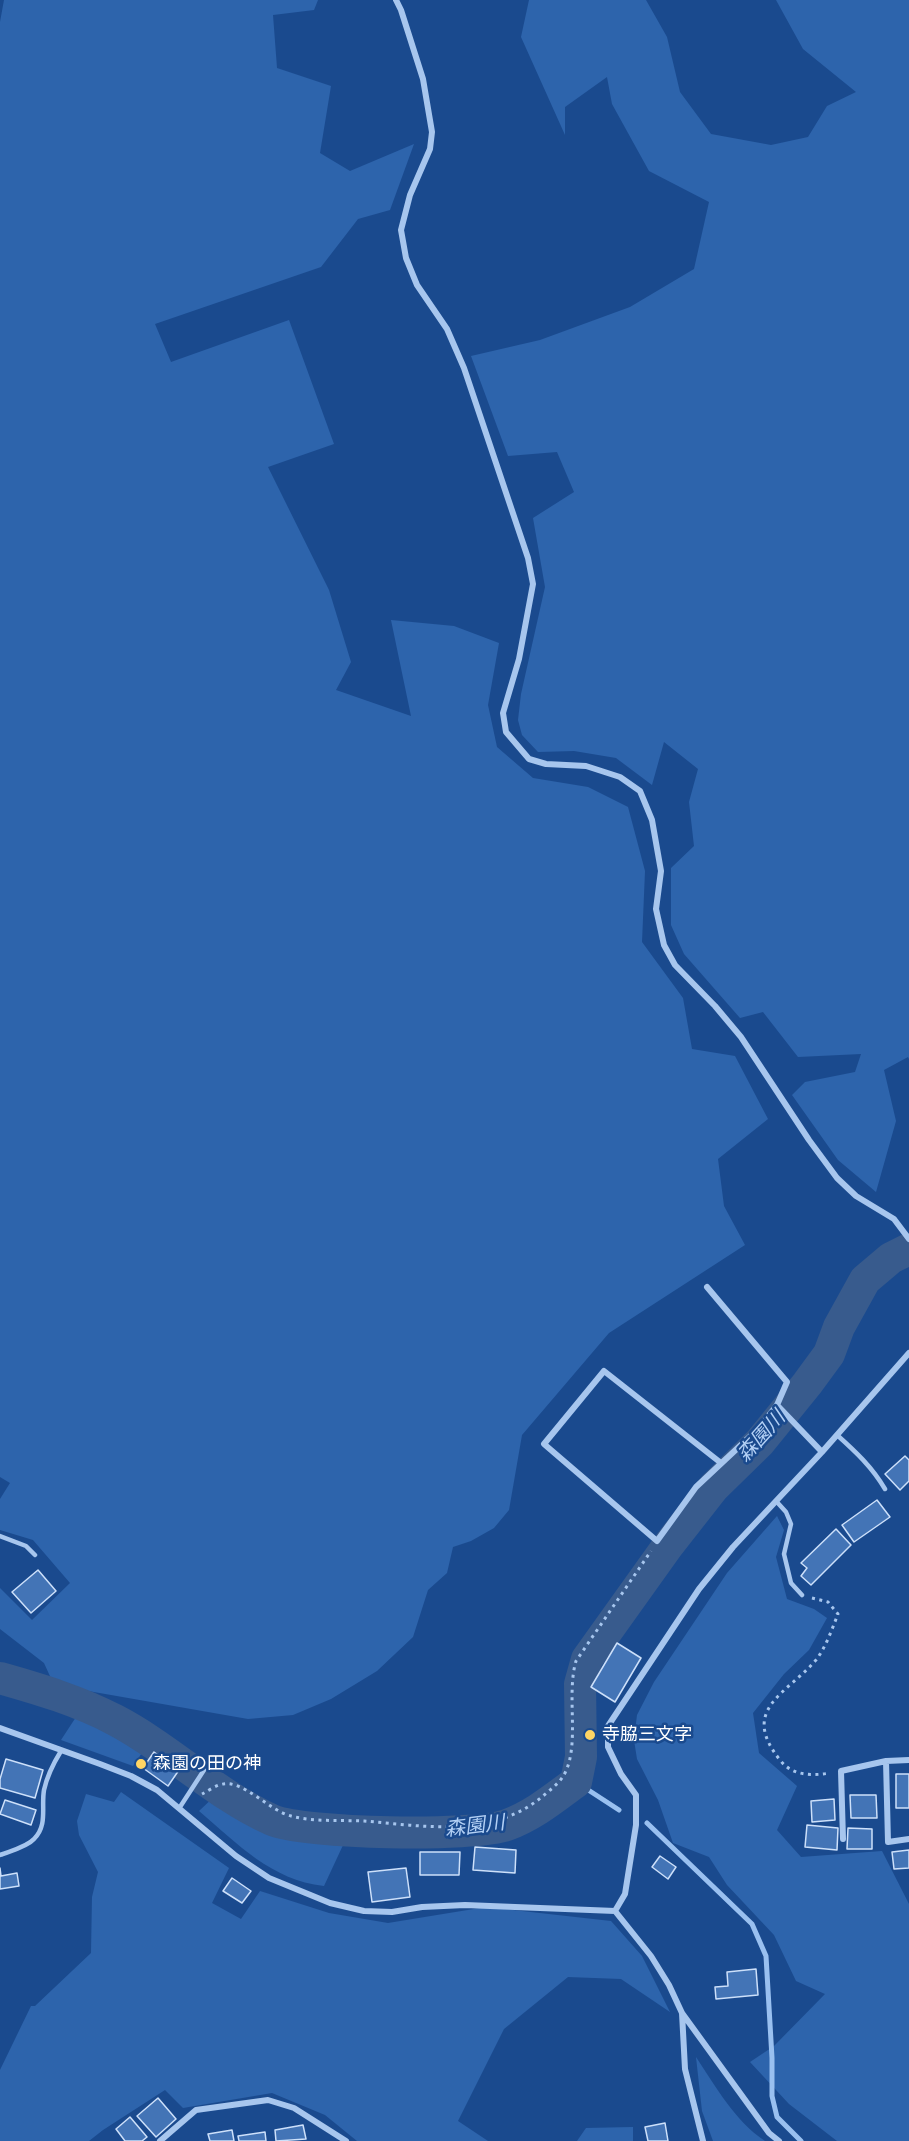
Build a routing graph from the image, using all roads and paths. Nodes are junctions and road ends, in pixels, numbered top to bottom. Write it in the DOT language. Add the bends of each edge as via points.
graph roads {
  1 [pos="396,0"];
  2 [pos="909,1239"];
  3 [pos="707,1287"];
  4 [pos="909,1353"];
  5 [pos="777,1405"];
  6 [pos="837,1435"];
  7 [pos="822,1452"];
  8 [pos="721,1463"];
  9 [pos="885,1489"];
  10 [pos="776,1501"];
  11 [pos="0,1536"];
  12 [pos="657,1541"];
  13 [pos="35,1555"];
  14 [pos="802,1595"];
  15 [pos="0,1728"];
  16 [pos="61,1751"];
  17 [pos="909,1760"];
  18 [pos="886,1761"];
  19 [pos="204,1770"];
  20 [pos="841,1771"];
  21 [pos="209,1790"];
  22 [pos="180,1808"];
  23 [pos="843,1839"];
  24 [pos="909,1839"];
  25 [pos="0,1855"];
  26 [pos="615,1911"];
  27 [pos="682,2013"];
  28 [pos="160,2141"];
  29 [pos="346,2141"];
  30 [pos="703,2141"];
  31 [pos="779,2141"];
  1 -- 2 [label="street" via="423,79 432,132 430,149 410,195 401,230 406,258 417,285 447,329 464,368 525,548 532,584 519,659 502,713 506,732 530,759 586,766 620,777 640,792 652,820 661,871 656,909 664,945 675,965 741,1037 837,1178 856,1196 894,1219"];
  3 -- 5 [label="street" via="787,1382"];
  4 -- 6 [label="street"];
  5 -- 7 [label="street"];
  5 -- 8 [label="street" via="758,1429"];
  6 -- 7 [label="street"];
  6 -- 9 [label="lane" via="864,1460"];
  7 -- 10 [label="street"];
  8 -- 12 [label="street" via="696,1487"];
  8 -- 12 [label="street" via="604,1371 566,1417 544,1444"];
  10 -- 14 [label="lane" via="791,1524 784,1554 791,1583"];
  10 -- 26 [label="street" via="699,1589 609,1726 608,1747 636,1795 636,1825 625,1894"];
  11 -- 13 [label="lane" via="26,1546"];
  12 -- 21 [label="path" via="576,1661 571,1690 572,1746 566,1771 534,1803 504,1820 467,1826 309,1818 284,1814 239,1786 222,1784"];
  14 -- 20 [label="path" via="828,1602 838,1614 816,1659 766,1710 764,1734 783,1764 804,1776"];
  15 -- 16 [label="street"];
  16 -- 22 [label="street" via="131,1776"];
  16 -- 25 [label="lane" via="45,1788 41,1830 33,1841"];
  17 -- 18 [label="street"];
  18 -- 20 [label="street"];
  18 -- 24 [label="street" via="888,1842"];
  19 -- 22 [label="lane"];
  20 -- 23 [label="street"];
  22 -- 26 [label="street" via="236,1856 269,1878 341,1906 392,1912 422,1906 465,1905"];
  26 -- 27 [label="street" via="651,1956"];
  27 -- 30 [label="street" via="685,2069"];
  27 -- 31 [label="street" via="769,2133"];
  28 -- 29 [label="street" via="196,2110 268,2100 294,2108"];
}
